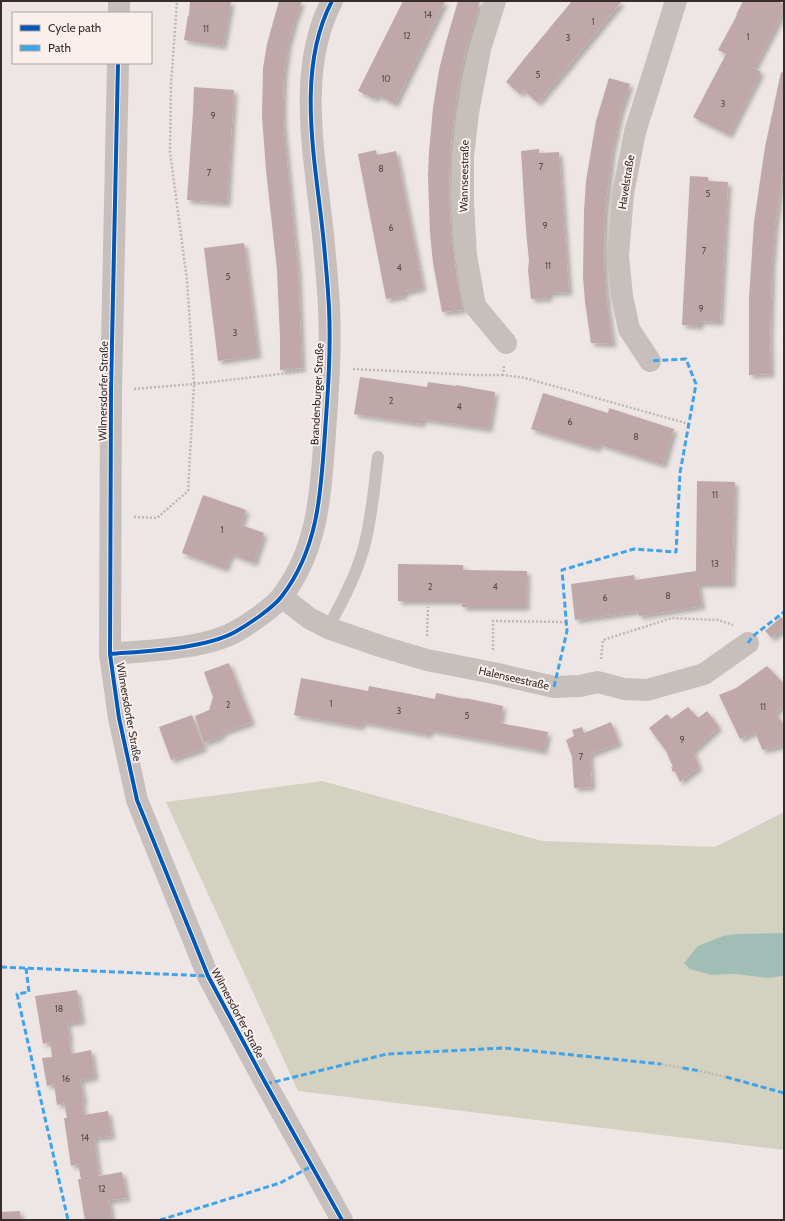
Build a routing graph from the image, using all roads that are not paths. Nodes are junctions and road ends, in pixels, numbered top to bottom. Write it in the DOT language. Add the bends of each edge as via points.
graph roads {
  1 [pos="119,1"];
  2 [pos="332,1"];
  3 [pos="494,1"];
  4 [pos="676,1"];
  5 [pos="119,12"];
  6 [pos="118,64"];
  7 [pos="506,343"];
  8 [pos="650,361"];
  9 [pos="378,456"];
  10 [pos="282,597"];
  11 [pos="328,628"];
  12 [pos="743,634"];
  13 [pos="110,654"];
  14 [pos="342,1220"];
  1 -- 5 [label="street"];
  2 -- 10 [label="street, Brandenburger Straße" via="317,46 310,86 329,309 329,368 321,486 317,518 307,549"];
  3 -- 7 [label="street, Wannseestraße" via="480,49 468,113 463,156 463,202 466,255 475,306"];
  4 -- 8 [label="street, Havelstraße" via="635,132 623,194 618,256 622,296 629,329"];
  6 -- 13 [label="street, Wilmersdorfer Straße" via="111,390"];
  9 -- 11 [label="lane" via="371,516 364,547 350,586"];
  10 -- 11 [label="street, Halenseestraße" via="309,618"];
  10 -- 13 [label="street, Brandenburger Straße" via="233,633 203,643"];
  11 -- 12 [label="street, Halenseestraße" via="426,660 554,687 598,682 624,689 647,690 704,674"];
  13 -- 14 [label="street, Wilmersdorfer Straße" via="119,718 137,800 208,976"];
}
